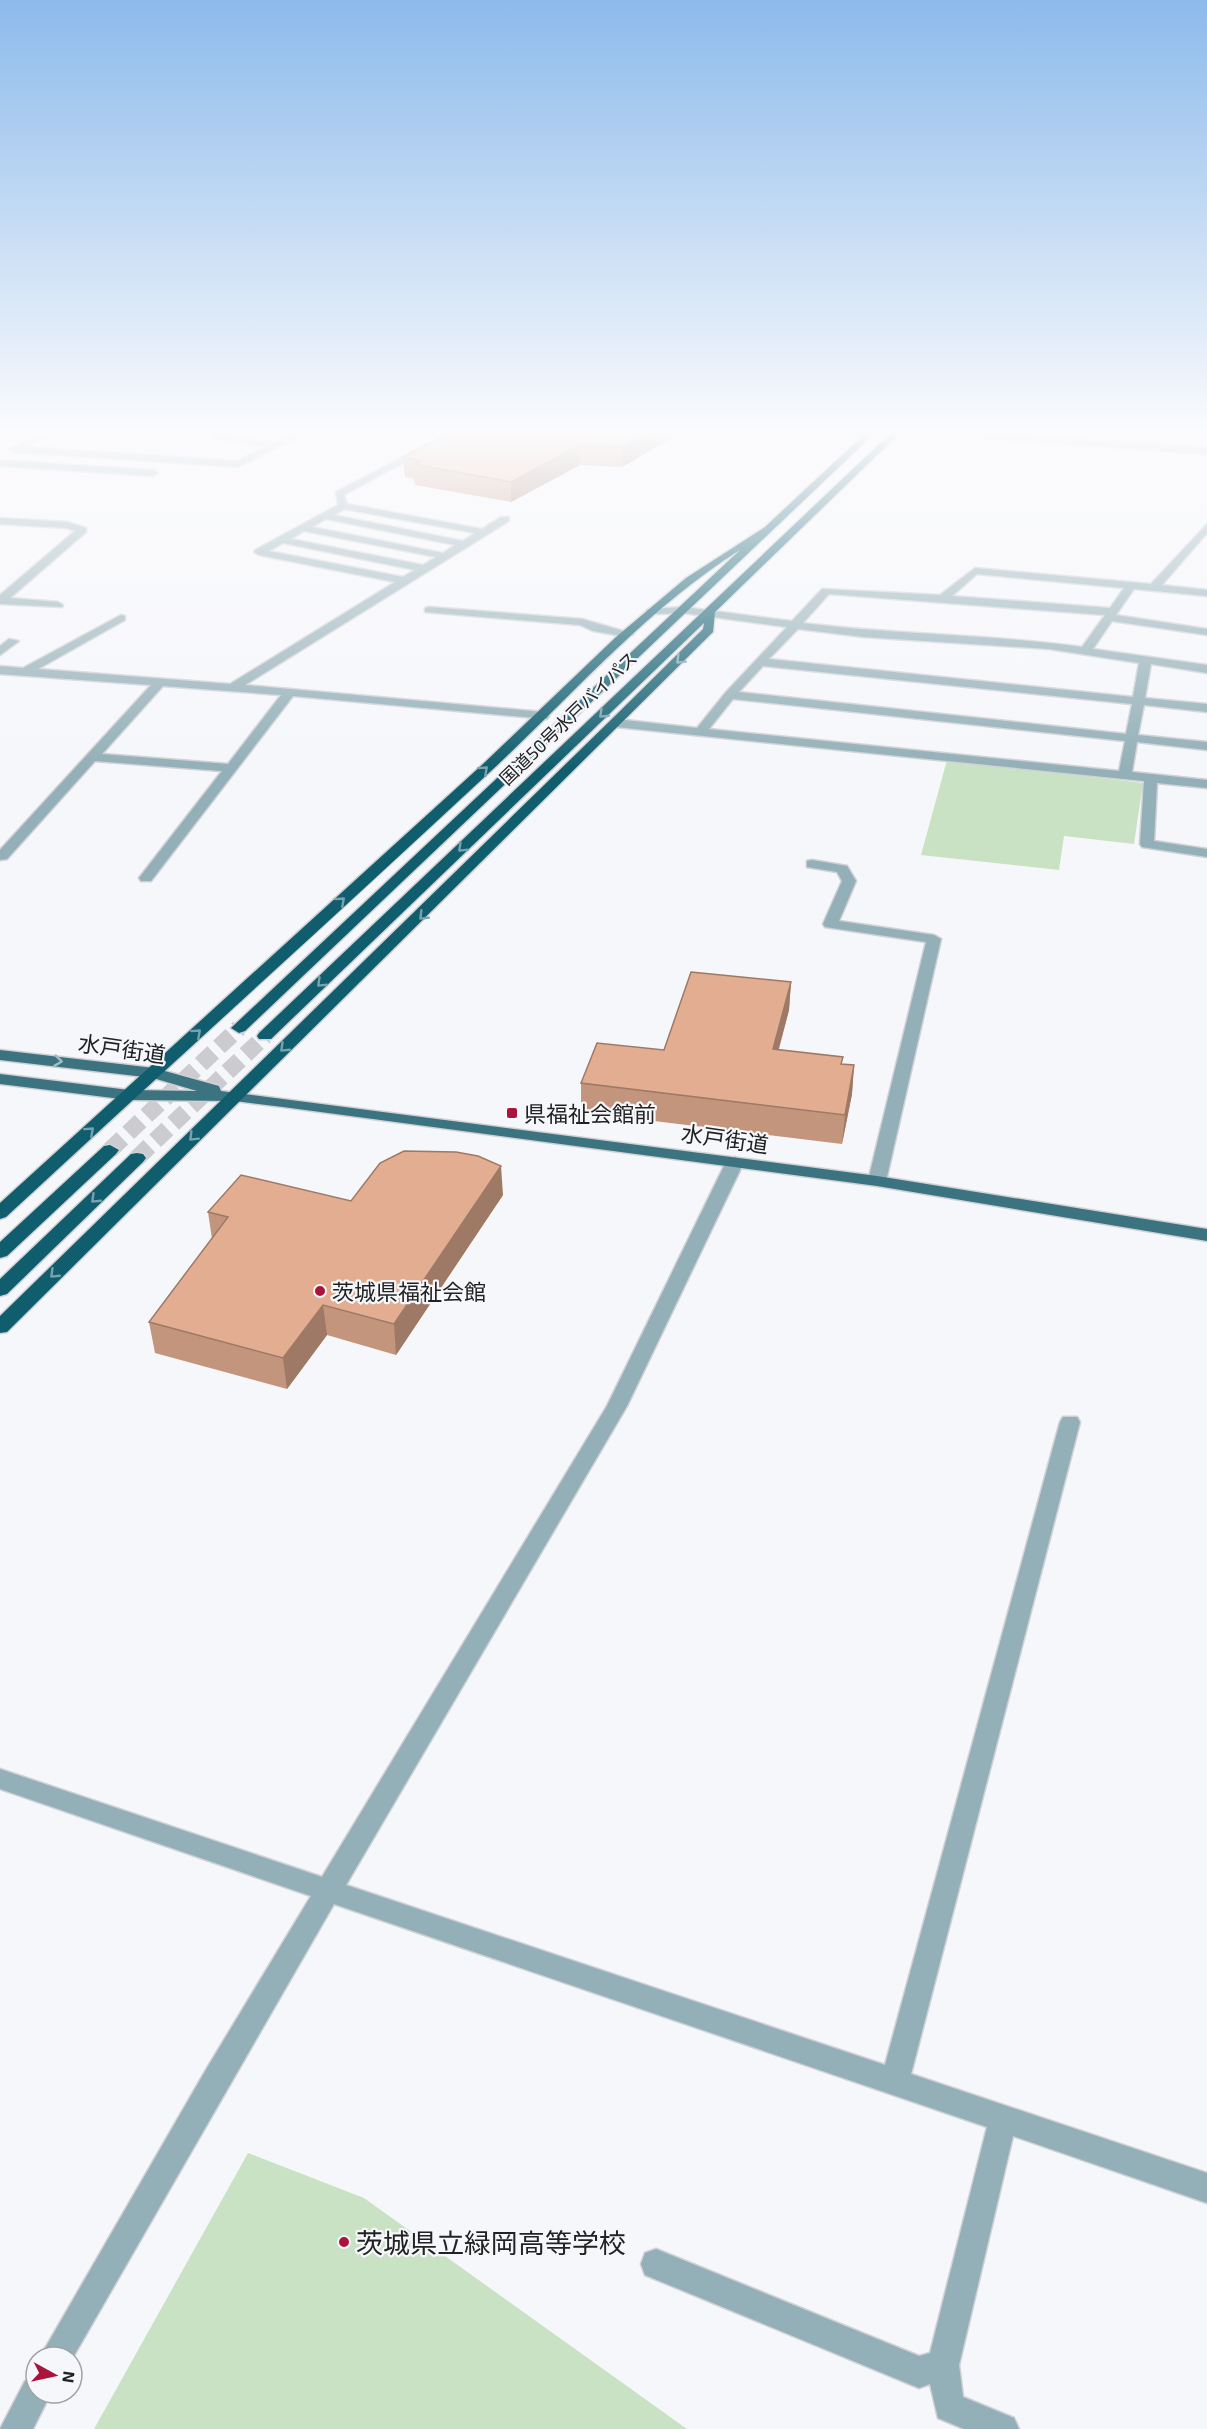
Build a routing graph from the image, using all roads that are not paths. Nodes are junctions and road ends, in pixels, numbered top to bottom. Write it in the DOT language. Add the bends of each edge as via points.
graph roads {
  1 [pos="67,543"];
  2 [pos="276,543"];
  3 [pos="299,543"];
  4 [pos="381,543"];
  5 [pos="462,543"];
  6 [pos="743,543"];
  7 [pos="752,543"];
  8 [pos="782,543"];
  9 [pos="1192,543"];
  10 [pos="465,544"];
  11 [pos="445,556"];
  12 [pos="425,569"];
  13 [pos="405,581"];
  14 [pos="1131,586"];
  15 [pos="1154,588"];
  16 [pos="1207,593"];
  17 [pos="943,598"];
  18 [pos="1,601"];
  19 [pos="58,605"];
  20 [pos="429,610"];
  21 [pos="683,610"];
  22 [pos="651,611"];
  23 [pos="710,613"];
  24 [pos="1111,614"];
  25 [pos="121,618"];
  26 [pos="794,627"];
  27 [pos="1207,632"];
  28 [pos="628,633"];
  29 [pos="13,641"];
  30 [pos="1086,650"];
  31 [pos="0,652"];
  32 [pos="1146,658"];
  33 [pos="761,662"];
  34 [pos="1207,669"];
  35 [pos="0,670"];
  36 [pos="27,671"];
  37 [pos="161,681"];
  38 [pos="233,687"];
  39 [pos="290,692"];
  40 [pos="730,695"];
  41 [pos="1140,700"];
  42 [pos="1207,708"];
  43 [pos="543,717"];
  44 [pos="616,723"];
  45 [pos="702,730"];
  46 [pos="1132,737"];
  47 [pos="1207,746"];
  48 [pos="92,757"];
  49 [pos="231,768"];
  50 [pos="1125,775"];
  51 [pos="1151,777"];
  52 [pos="1207,784"];
  53 [pos="1207,853"];
  54 [pos="2,856"];
  55 [pos="812,864"];
  56 [pos="146,878"];
  57 [pos="239,1028"];
  58 [pos="265,1036"];
  59 [pos="0,1054"];
  60 [pos="154,1073"];
  61 [pos="0,1079"];
  62 [pos="129,1095"];
  63 [pos="235,1096"];
  64 [pos="110,1150"];
  65 [pos="137,1158"];
  66 [pos="735,1162"];
  67 [pos="877,1180"];
  68 [pos="0,1213"];
  69 [pos="1207,1235"];
  70 [pos="0,1252"];
  71 [pos="0,1290"];
  72 [pos="0,1328"];
  73 [pos="1070,1422"];
  74 [pos="0,1779"];
  75 [pos="327,1891"];
  76 [pos="895,2081"];
  77 [pos="1003,2118"];
  78 [pos="1207,2188"];
  79 [pos="656,2264"];
  80 [pos="63,2345"];
  81 [pos="944,2365"];
  82 [pos="29,2405"];
  83 [pos="15,2429"];
  84 [pos="1003,2429"];
  1 -- 18 [label="street"];
  2 -- 13 [label="street" via="260,552"];
  3 -- 12 [label="street"];
  4 -- 11 [label="street"];
  5 -- 10 [label="street"];
  6 -- 22 [label="highway"];
  7 -- 21 [label="highway, 国道50号水戸バイパス"];
  8 -- 23 [label="highway, 国道50号水戸バイパス"];
  9 -- 15 [label="street"];
  10 -- 11 [label="street"];
  11 -- 12 [label="street"];
  12 -- 13 [label="street"];
  13 -- 38 [label="street"];
  14 -- 15 [label="street"];
  14 -- 17 [label="street" via="975,571"];
  14 -- 24 [label="street"];
  15 -- 16 [label="street"];
  17 -- 24 [label="street"];
  17 -- 26 [label="street" via="826,591"];
  18 -- 19 [label="street"];
  20 -- 28 [label="street" via="582,622 597,629"];
  21 -- 22 [label="street"];
  21 -- 23 [label="street"];
  21 -- 57 [label="highway, 国道50号水戸バイパス"];
  22 -- 28 [label="highway"];
  23 -- 26 [label="street"];
  23 -- 44 [label="highway, one-way" via="709,630"];
  23 -- 58 [label="highway, 国道50号水戸バイパス, one-way"];
  24 -- 27 [label="street"];
  24 -- 30 [label="street"];
  25 -- 36 [label="street"];
  26 -- 30 [label="street"];
  26 -- 33 [label="street"];
  28 -- 43 [label="highway"];
  29 -- 31 [label="street"];
  30 -- 32 [label="street"];
  32 -- 34 [label="street"];
  32 -- 41 [label="street"];
  33 -- 40 [label="street"];
  33 -- 41 [label="street"];
  35 -- 36 [label="street"];
  36 -- 37 [label="street"];
  37 -- 38 [label="street"];
  37 -- 48 [label="street"];
  38 -- 39 [label="street"];
  39 -- 43 [label="street"];
  39 -- 49 [label="street"];
  40 -- 45 [label="street"];
  40 -- 46 [label="street"];
  41 -- 42 [label="street"];
  41 -- 46 [label="street"];
  60 -- 43 [label="highway, one-way"];
  44 -- 45 [label="street"];
  44 -- 63 [label="highway, one-way"];
  45 -- 50 [label="street"];
  46 -- 47 [label="street"];
  46 -- 50 [label="street"];
  48 -- 49 [label="street"];
  48 -- 54 [label="street"];
  49 -- 56 [label="street"];
  50 -- 51 [label="street"];
  51 -- 52 [label="street"];
  51 -- 53 [label="street" via="1146,844"];
  55 -- 67 [label="street" via="842,869 849,880 830,924 934,939"];
  59 -- 60 [label="main road, 水戸街道, one-way"];
  60 -- 62 [label="highway"];
  60 -- 63 [label="main road, 水戸街道"];
  61 -- 62 [label="main road, 水戸街道"];
  62 -- 63 [label="main road, 水戸街道"];
  68 -- 62 [label="highway, one-way"];
  63 -- 66 [label="main road, 水戸街道"];
  63 -- 72 [label="highway, one-way"];
  64 -- 70 [label="highway"];
  65 -- 71 [label="highway, one-way"];
  66 -- 67 [label="main road, 水戸街道"];
  66 -- 75 [label="street" via="616,1406"];
  67 -- 69 [label="main road, 水戸街道"];
  73 -- 76 [label="street"];
  74 -- 75 [label="street"];
  75 -- 76 [label="street"];
  75 -- 80 [label="street"];
  76 -- 77 [label="street"];
  77 -- 78 [label="street"];
  77 -- 81 [label="street"];
  79 -- 81 [label="street" via="919,2372"];
  81 -- 84 [label="street" via="949,2407"];
  82 -- 83 [label="street"];
}
